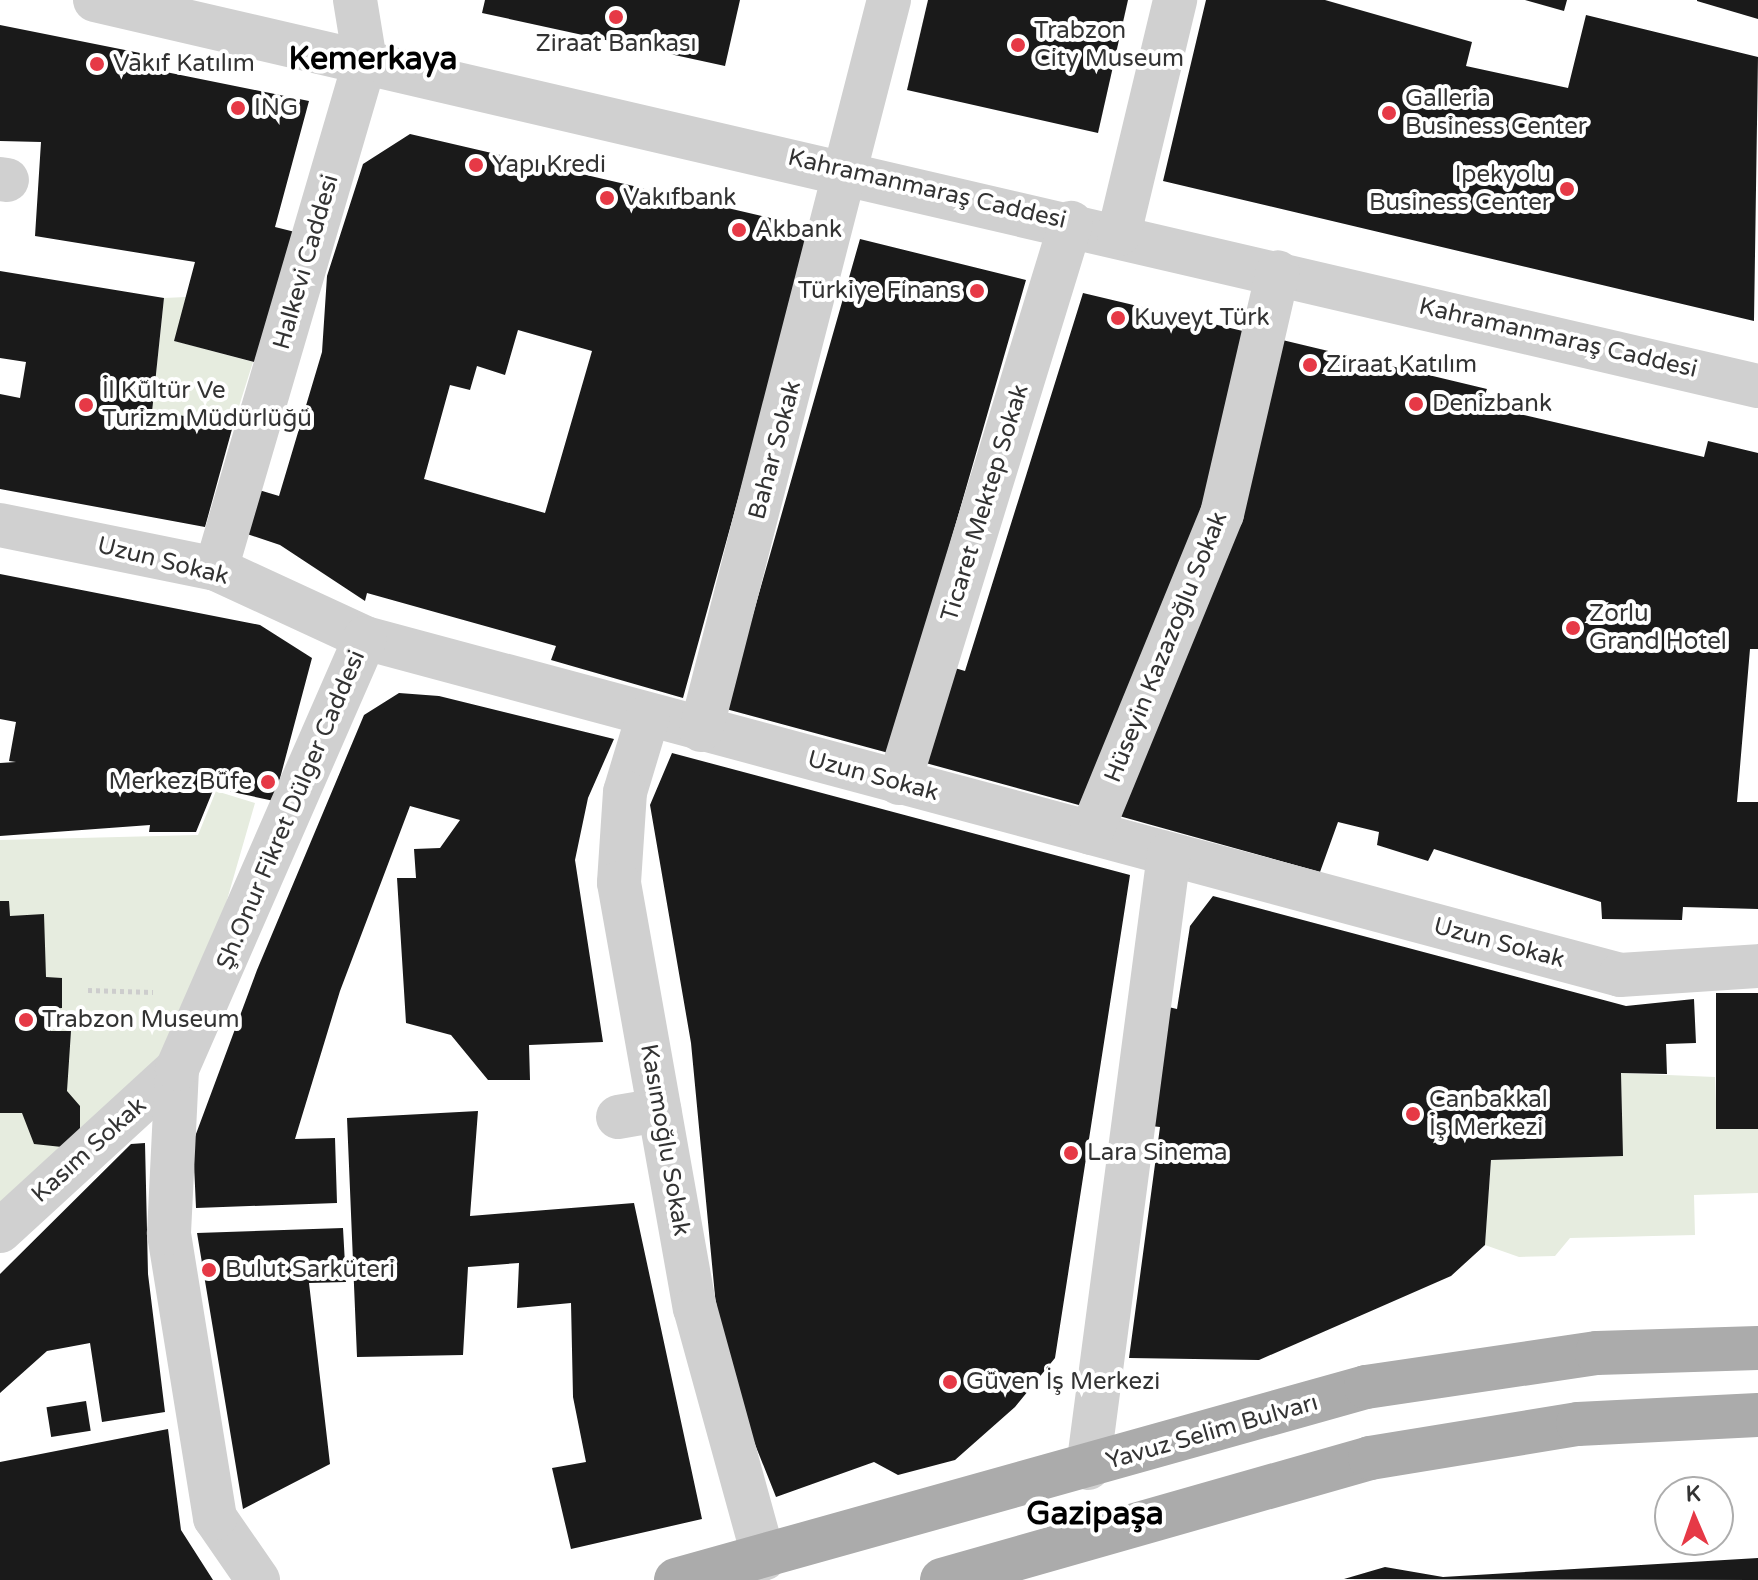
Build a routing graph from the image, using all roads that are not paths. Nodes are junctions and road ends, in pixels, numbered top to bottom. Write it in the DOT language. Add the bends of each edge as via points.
graph roads {
  1 [pos="95,0"];
  2 [pos="355,0"];
  3 [pos="889,0"];
  4 [pos="1175,0"];
  5 [pos="365,61"];
  6 [pos="849,171"];
  7 [pos="1071,223"];
  8 [pos="1119,234"];
  9 [pos="1278,272"];
  10 [pos="1758,386"];
  11 [pos="0,525"];
  12 [pos="216,569"];
  13 [pos="365,638"];
  14 [pos="648,716"];
  15 [pos="701,730"];
  16 [pos="899,783"];
  17 [pos="1091,833"];
  18 [pos="1169,854"];
  19 [pos="1758,966"];
  20 [pos="177,1069"];
  21 [pos="0,1231"];
  22 [pos="1758,1348"];
  23 [pos="1758,1415"];
  24 [pos="1088,1468"];
  25 [pos="764,1559"];
  26 [pos="258,1580"];
  27 [pos="676,1580"];
  28 [pos="942,1580"];
  1 -- 5 [label="street, Kahramanmaraş Caddesi"];
  2 -- 5 [label="street, Halkevi Caddesi"];
  3 -- 6 [label="street, Bahar Sokak"];
  4 -- 8 [label="street"];
  5 -- 6 [label="street, Kahramanmaraş Caddesi"];
  5 -- 12 [label="street, Halkevi Caddesi"];
  6 -- 7 [label="street, Kahramanmaraş Caddesi"];
  6 -- 15 [label="street, Bahar Sokak"];
  7 -- 8 [label="street, Kahramanmaraş Caddesi"];
  7 -- 16 [label="street, Ticaret Mektep Sokak"];
  8 -- 9 [label="street, Kahramanmaraş Caddesi"];
  9 -- 10 [label="street, Kahramanmaraş Caddesi"];
  9 -- 17 [label="street, Hüseyin Kazazoğlu Sokak" via="1222,514"];
  11 -- 12 [label="street, Uzun Sokak"];
  12 -- 13 [label="street, Uzun Sokak"];
  13 -- 14 [label="street, Uzun Sokak"];
  13 -- 20 [label="street, Şh.Onur Fikret Dülger Caddesi"];
  14 -- 15 [label="street, Uzun Sokak"];
  14 -- 25 [label="street, Kasımoğlu Sokak" via="625,792 619,883 639,1113"];
  15 -- 16 [label="street, Uzun Sokak"];
  16 -- 17 [label="street, Uzun Sokak"];
  17 -- 18 [label="street, Uzun Sokak"];
  18 -- 19 [label="street, Uzun Sokak" via="1620,975"];
  18 -- 24 [label="street"];
  20 -- 21 [label="street, Kasım Sokak"];
  20 -- 26 [label="street, Şh.Onur Fikret Dülger Caddesi" via="169,1233 215,1518"];
  22 -- 24 [label="main road, Yavuz Selim Bulvarı" via="1481,1366 1366,1387"];
  23 -- 28 [label="main road" via="1578,1424 1370,1458"];
  24 -- 25 [label="main road, Yavuz Selim Bulvarı"];
  25 -- 27 [label="main road, Yavuz Selim Bulvarı"];
}
